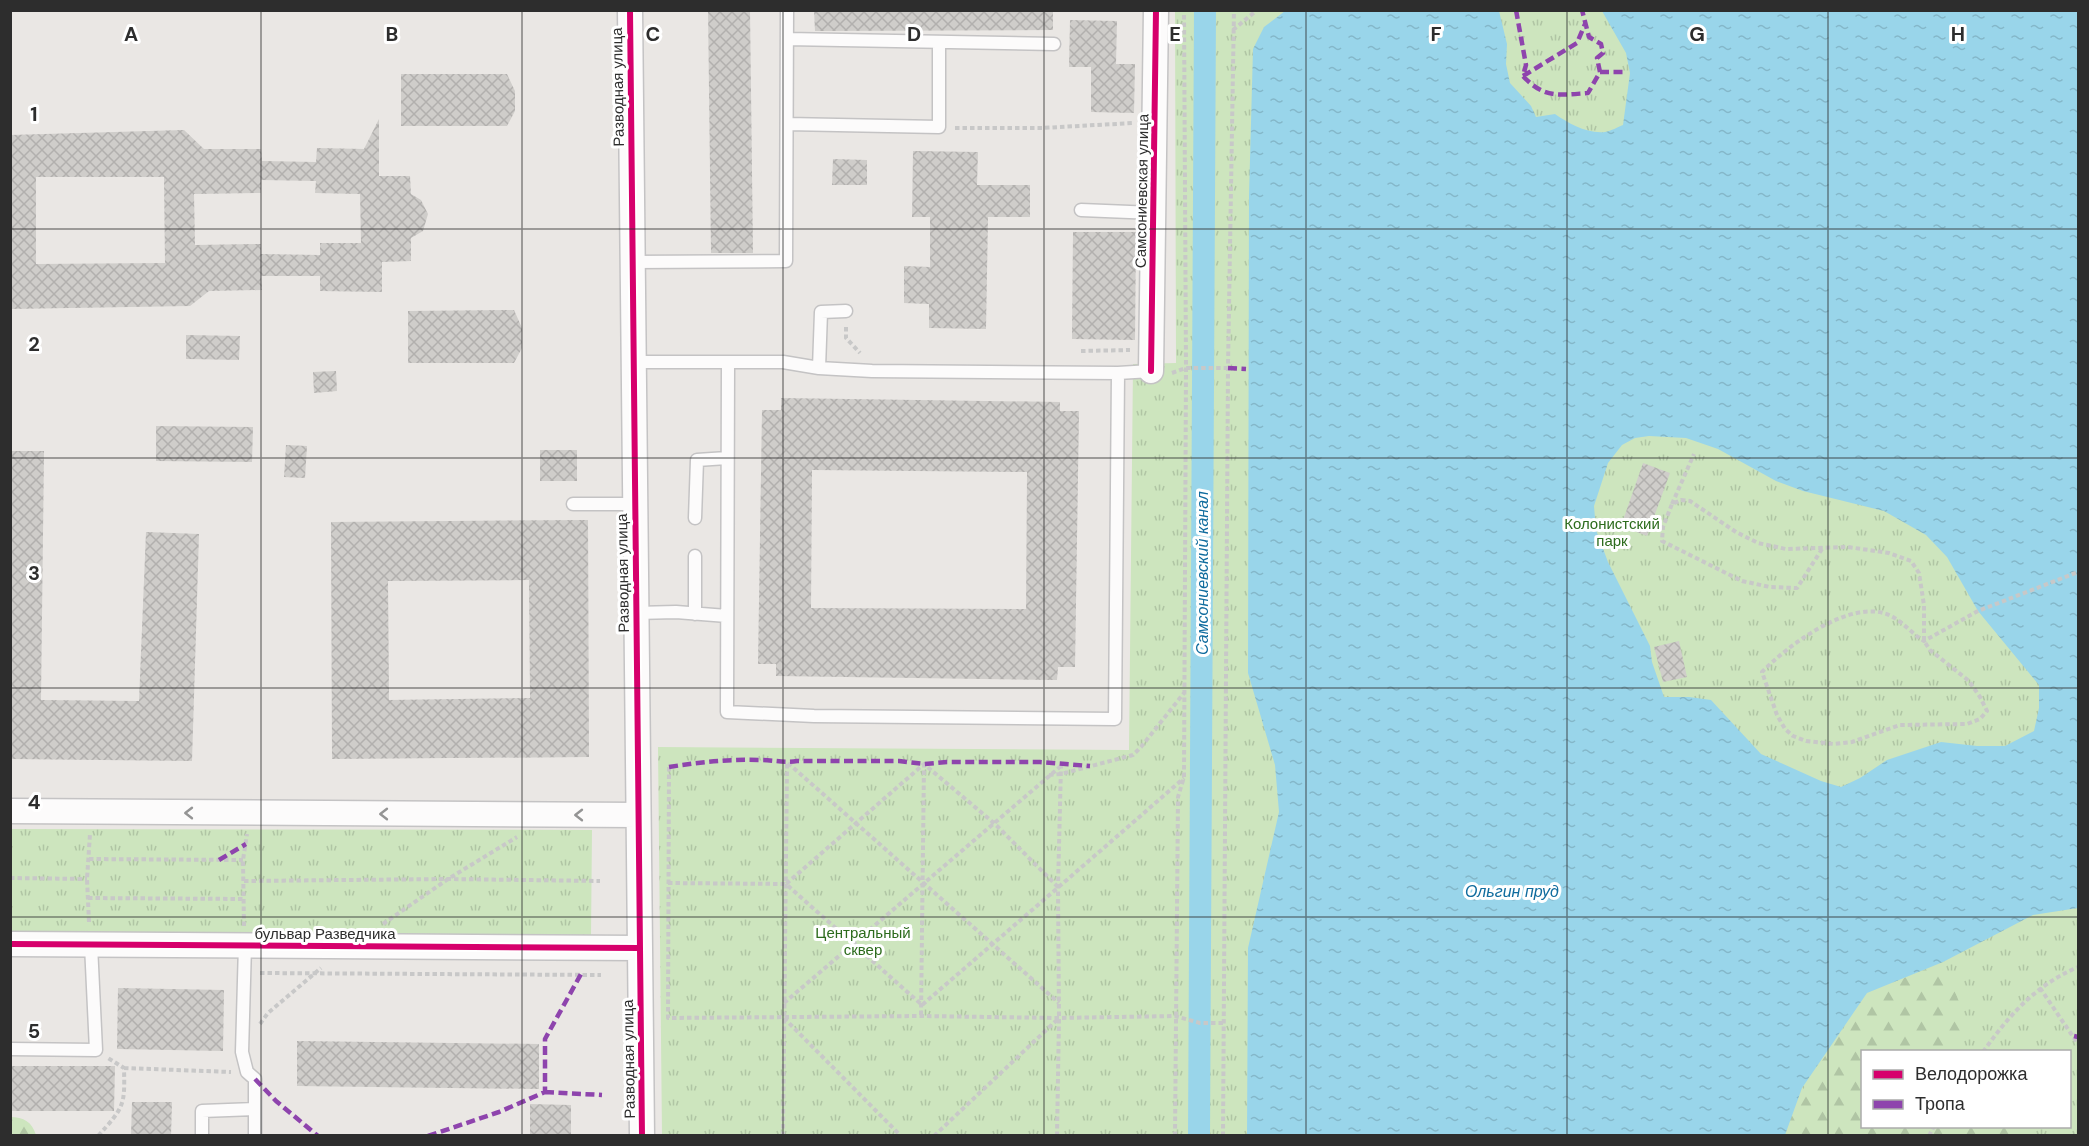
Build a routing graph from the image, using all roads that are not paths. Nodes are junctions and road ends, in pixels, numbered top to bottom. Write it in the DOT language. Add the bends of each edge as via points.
graph roads {
  1 [pos="630,10"];
  2 [pos="787,10"];
  3 [pos="1156,10"];
  4 [pos="787,39"];
  5 [pos="939,42"];
  6 [pos="1054,44"];
  7 [pos="788,124"];
  8 [pos="1081,210"];
  9 [pos="1154,213"];
  10 [pos="632,262"];
  11 [pos="846,311"];
  12 [pos="1152,360"];
  13 [pos="633,362"];
  14 [pos="728,362"];
  15 [pos="819,368"];
  16 [pos="1118,373"];
  17 [pos="727,458"];
  18 [pos="573,504"];
  19 [pos="635,504"];
  20 [pos="695,518"];
  21 [pos="695,556"];
  22 [pos="636,613"];
  23 [pos="695,614"];
  24 [pos="727,616"];
  25 [pos="10,811"];
  26 [pos="638,815"];
  27 [pos="10,944"];
  28 [pos="91,945"];
  29 [pos="245,945"];
  30 [pos="639,948"];
  31 [pos="10,1049"];
  32 [pos="255,1109"];
  33 [pos="202,1136"];
  34 [pos="255,1136"];
  35 [pos="642,1136"];
  1 -- 10 [label="street, Разводная улица"];
  2 -- 4 [label="lane"];
  3 -- 9 [label="street, Самсониевская улица"];
  4 -- 5 [label="lane"];
  4 -- 7 [label="lane"];
  5 -- 6 [label="lane"];
  5 -- 7 [label="lane" via="939,128"];
  7 -- 10 [label="lane" via="786,261"];
  8 -- 9 [label="lane"];
  9 -- 12 [label="street, Самсониевская улица"];
  10 -- 13 [label="street, Разводная улица"];
  11 -- 15 [label="lane" via="821,312"];
  12 -- 16 [label="lane"];
  13 -- 14 [label="lane"];
  13 -- 19 [label="street, Разводная улица"];
  14 -- 15 [label="lane" via="783,362"];
  14 -- 17 [label="lane"];
  15 -- 16 [label="lane"];
  16 -- 24 [label="lane" via="1115,720 727,712"];
  17 -- 20 [label="lane" via="697,460"];
  17 -- 24 [label="lane"];
  18 -- 19 [label="lane"];
  19 -- 22 [label="street, Разводная улица"];
  21 -- 23 [label="lane"];
  22 -- 23 [label="lane"];
  22 -- 26 [label="street, Разводная улица"];
  23 -- 24 [label="lane"];
  26 -- 25 [label="street, one-way"];
  26 -- 30 [label="street, Разводная улица"];
  27 -- 28 [label="street, бульвар Разведчика"];
  28 -- 29 [label="street, бульвар Разведчика"];
  28 -- 31 [label="lane" via="96,1050"];
  29 -- 30 [label="street, бульвар Разведчика"];
  29 -- 32 [label="lane" via="242,1052 247,1072 255,1079"];
  30 -- 35 [label="street, Разводная улица"];
  32 -- 33 [label="lane" via="202,1111"];
  32 -- 34 [label="lane"];
}
